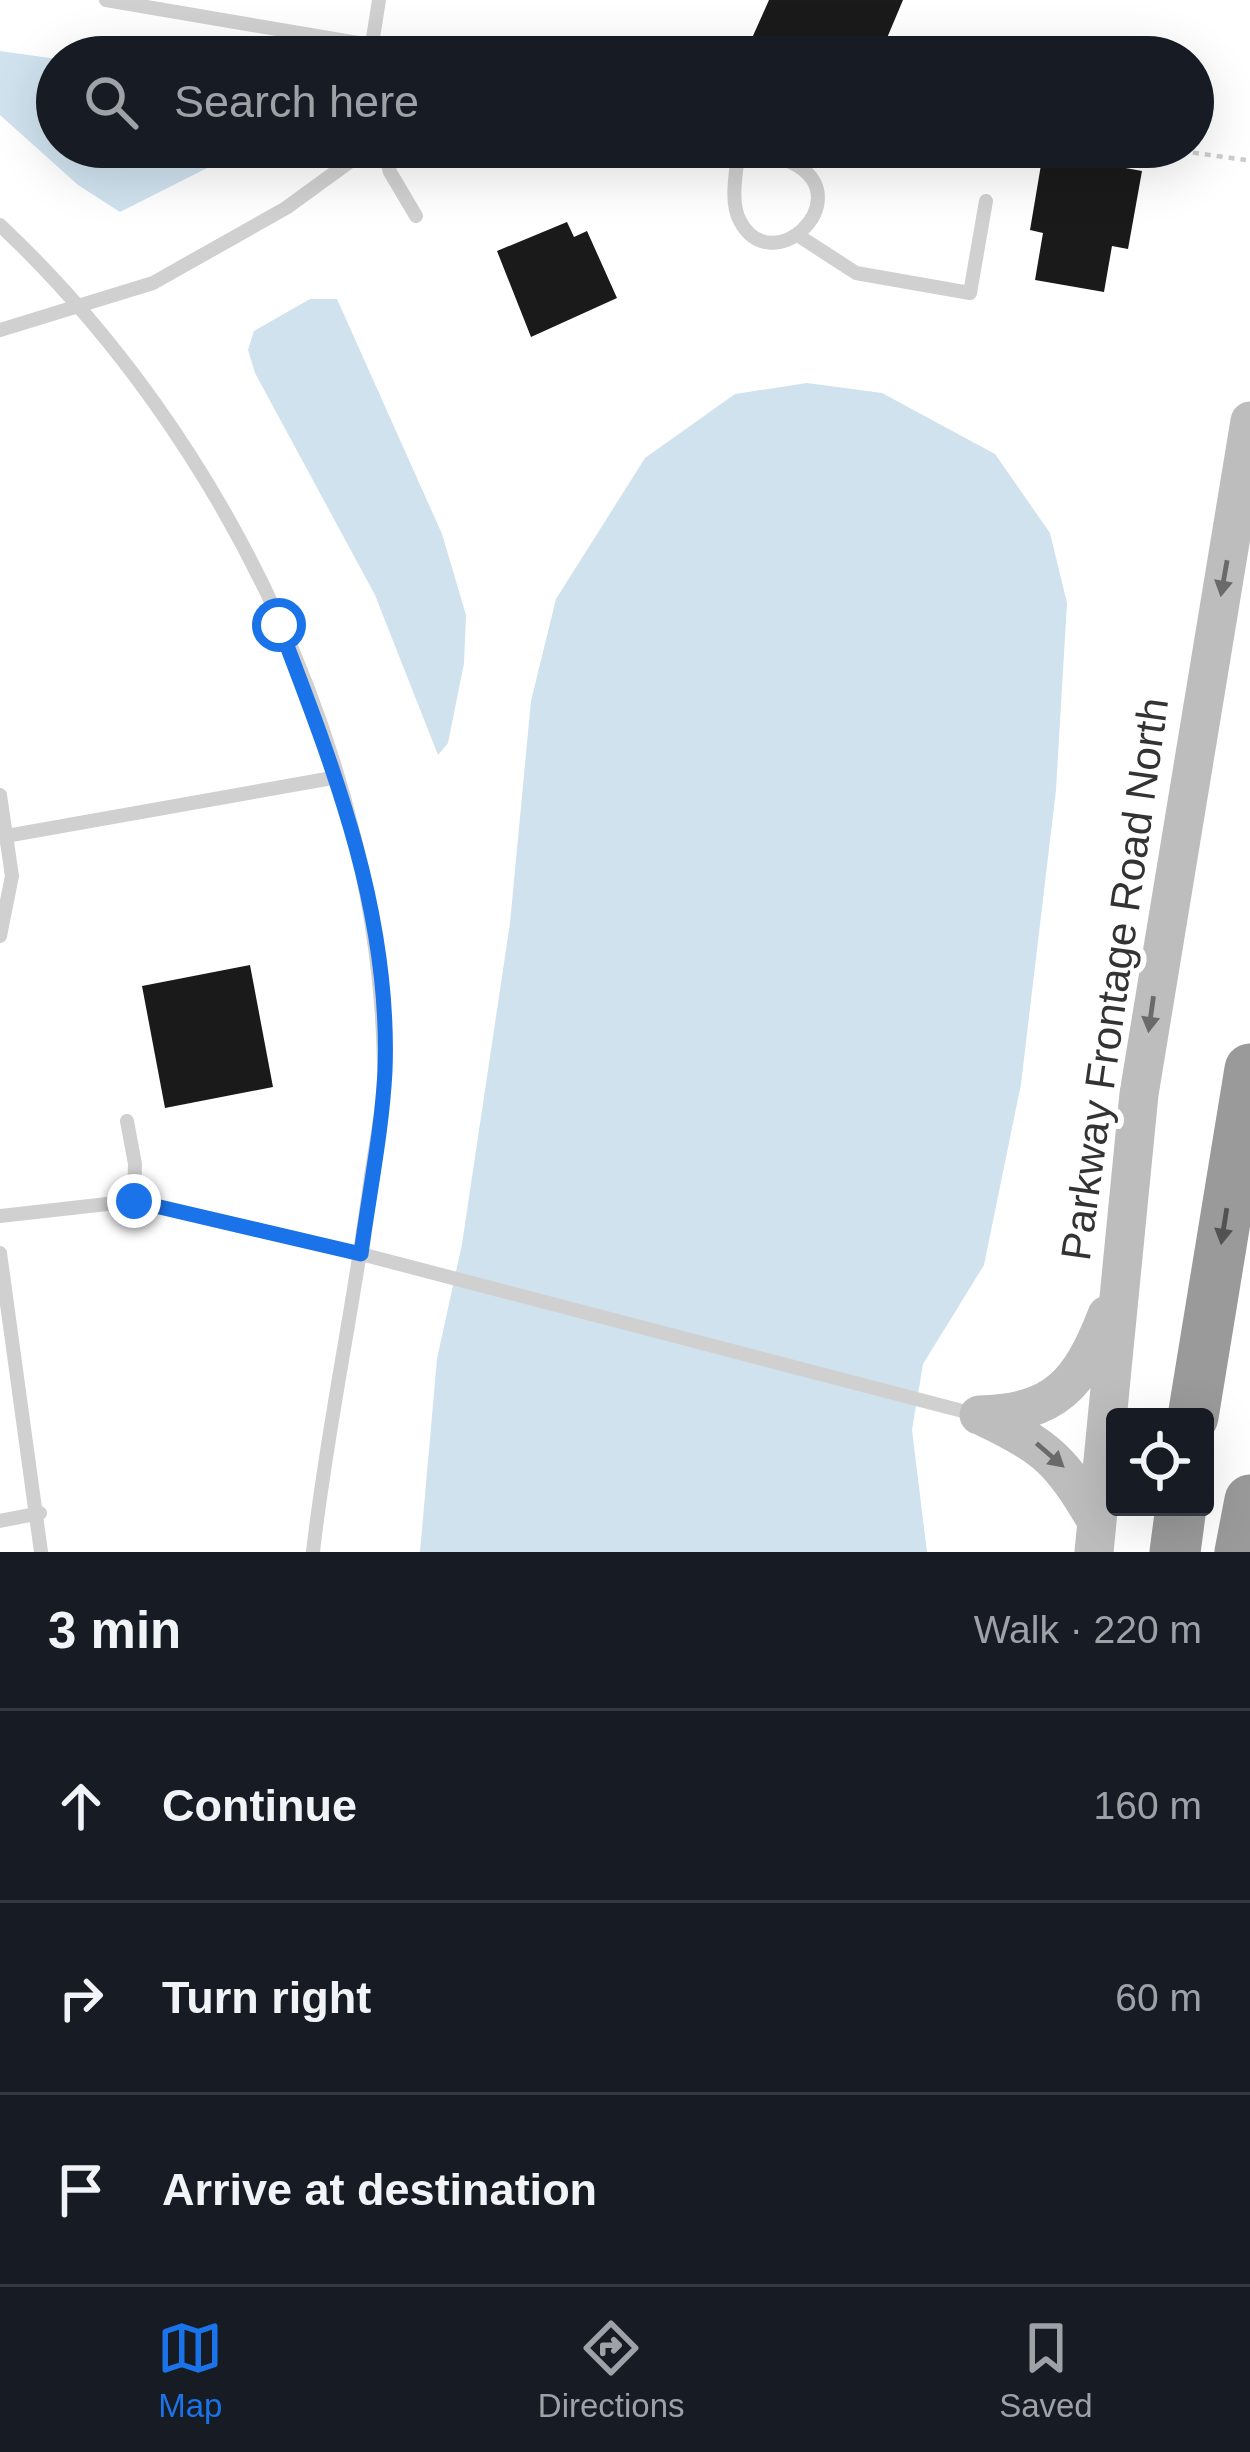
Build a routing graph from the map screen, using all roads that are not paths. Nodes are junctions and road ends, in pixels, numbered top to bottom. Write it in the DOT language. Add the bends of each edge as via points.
graph roads {
  1 [pos="106,0"];
  2 [pos="379,0"];
  3 [pos="292,36"];
  4 [pos="373,36"];
  5 [pos="341,168"];
  6 [pos="390,168"];
  7 [pos="739,168"];
  8 [pos="792,168"];
  9 [pos="986,201"];
  10 [pos="416,216"];
  11 [pos="0,225"];
  12 [pos="799,236"];
  13 [pos="77,305"];
  14 [pos="0,330"];
  15 [pos="1250,421"];
  16 [pos="338,777"];
  17 [pos="0,795"];
  18 [pos="4,837"];
  19 [pos="0,936"];
  20 [pos="1250,1069"];
  21 [pos="127,1121"];
  22 [pos="134,1201"];
  23 [pos="0,1216"];
  24 [pos="0,1253"];
  25 [pos="361,1254"];
  26 [pos="1120,1282"];
  27 [pos="1194,1408"];
  28 [pos="979,1415"];
  29 [pos="1250,1501"];
  30 [pos="40,1514"];
  31 [pos="1180,1516"];
  32 [pos="0,1521"];
  33 [pos="1095,1537"];
  34 [pos="41,1552"];
  35 [pos="313,1552"];
  36 [pos="1175,1552"];
  37 [pos="1240,1552"];
  1 -- 3 [label="lane"];
  2 -- 4 [label="lane"];
  5 -- 13 [label="lane" via="153,283"];
  6 -- 10 [label="lane"];
  7 -- 12 [label="lane" via="735,195 748,232 773,243"];
  8 -- 12 [label="lane" via="815,187 815,214"];
  9 -- 12 [label="lane" via="970,293 856,273"];
  11 -- 13 [label="lane"];
  13 -- 14 [label="lane"];
  13 -- 16 [label="lane" via="219,505 279,625"];
  15 -- 26 [label="main road, Parkway Frontage Road North, one-way" via="1168,898"];
  16 -- 18 [label="lane"];
  16 -- 25 [label="lane" via="375,924 385,1070"];
  17 -- 18 [label="lane"];
  18 -- 19 [label="lane" via="12,875"];
  20 -- 27 [label="highway, one-way"];
  21 -- 22 [label="lane"];
  22 -- 23 [label="lane"];
  22 -- 25 [label="lane"];
  24 -- 30 [label="lane"];
  25 -- 28 [label="lane"];
  25 -- 35 [label="lane"];
  26 -- 28 [label="main road" via="1078,1376 1054,1400 1017,1414"];
  26 -- 33 [label="main road, Parkway Frontage Road North"];
  28 -- 33 [label="main road, one-way" via="1037,1442 1064,1465"];
  29 -- 37 [label="highway"];
  30 -- 32 [label="lane"];
  30 -- 34 [label="lane"];
  31 -- 36 [label="highway"];
}
